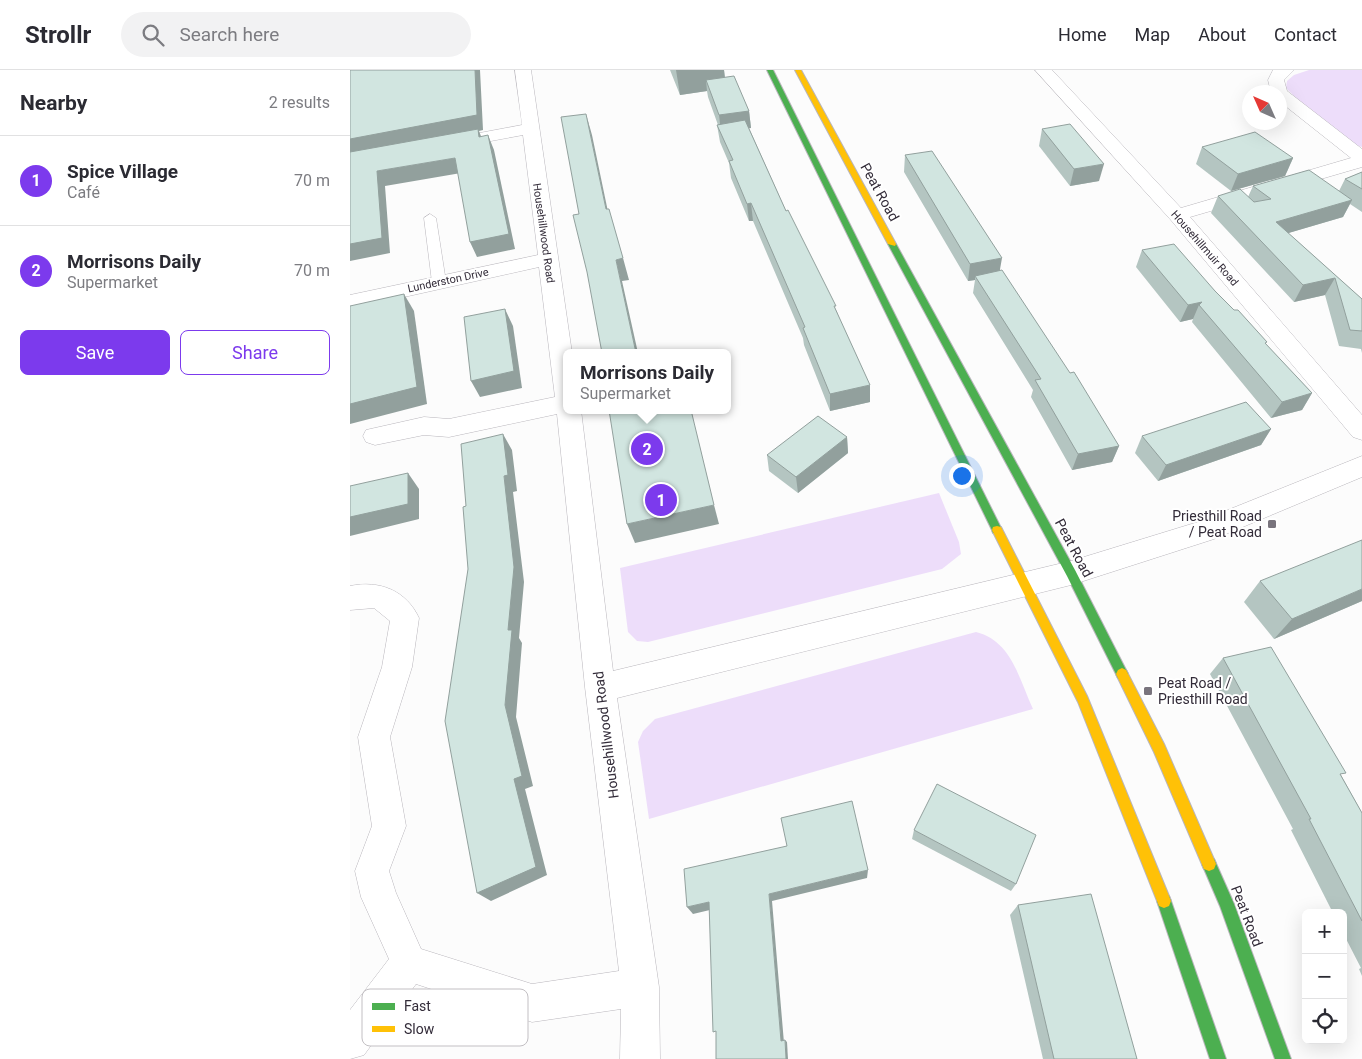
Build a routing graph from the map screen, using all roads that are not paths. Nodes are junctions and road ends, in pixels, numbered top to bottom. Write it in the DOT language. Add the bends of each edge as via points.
graph roads {
  1 [pos="523,70"];
  2 [pos="770,70"];
  3 [pos="798,70"];
  4 [pos="1043,70"];
  5 [pos="1286,70"];
  6 [pos="1278,85"];
  7 [pos="1287,99"];
  8 [pos="530,129"];
  9 [pos="435,146"];
  10 [pos="1362,159"];
  11 [pos="1177,215"];
  12 [pos="430,218"];
  13 [pos="547,259"];
  14 [pos="439,282"];
  15 [pos="350,302"];
  16 [pos="563,369"];
  17 [pos="563,405"];
  18 [pos="569,414"];
  19 [pos="1362,431"];
  20 [pos="374,436"];
  21 [pos="1362,466"];
  22 [pos="1071,573"];
  23 [pos="1025,585"];
  24 [pos="350,598"];
  25 [pos="600,686"];
  26 [pos="409,963"];
  27 [pos="640,987"];
  28 [pos="389,989"];
  29 [pos="489,989"];
  30 [pos="528,1002"];
  31 [pos="362,1025"];
  32 [pos="350,1041"];
  33 [pos="640,1059"];
  34 [pos="1218,1059"];
  35 [pos="1283,1059"];
  1 -- 8 [label="street, Househillwood Road"];
  2 -- 23 [label="street"];
  3 -- 22 [label="street, Peat Road"];
  4 -- 11 [label="street, Househillmuir Road"];
  5 -- 6 [label="street" via="1280,72"];
  7 -- 10 [label="street"];
  8 -- 9 [label="street"];
  8 -- 13 [label="street, Househillwood Road"];
  10 -- 11 [label="street" via="1292,184"];
  11 -- 19 [label="street, Househillmuir Road"];
  12 -- 14 [label="lane"];
  13 -- 14 [label="street, Lunderston Drive"];
  13 -- 16 [label="street, Househillwood Road"];
  14 -- 15 [label="street, Lunderston Drive"];
  17 -- 20 [label="street" via="449,428 424,426"];
  18 -- 25 [label="street, Househillwood Road"];
  21 -- 22 [label="street" via="1205,531"];
  22 -- 23 [label="street"];
  22 -- 35 [label="street, Peat Road" via="1159,748 1201,843 1227,904"];
  23 -- 25 [label="street"];
  23 -- 34 [label="street" via="1083,700 1173,923"];
  24 -- 26 [label="street" via="364,594 391,601 405,618 396,667 374,737 388,826 372,870 379,898"];
  25 -- 27 [label="street, Househillwood Road"];
  26 -- 28 [label="street"];
  26 -- 29 [label="street"];
  27 -- 30 [label="street"];
  27 -- 33 [label="street, Househillwood Road"];
  31 -- 32 [label="street"];
}
